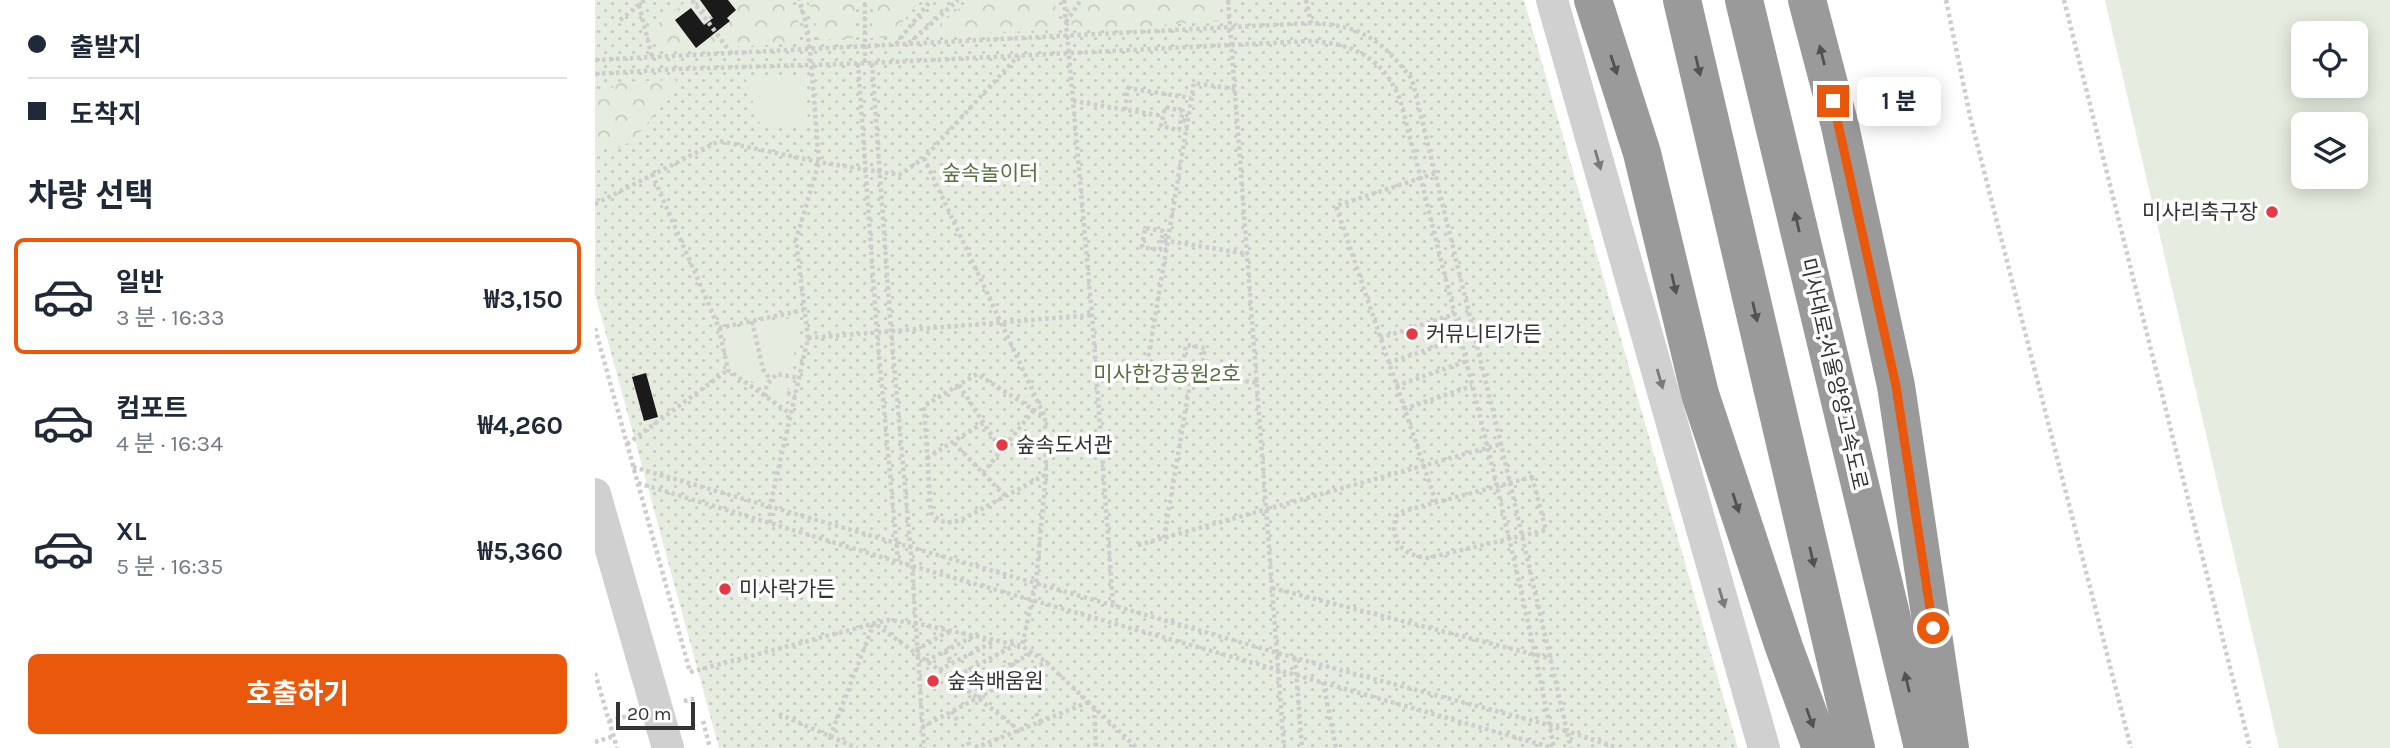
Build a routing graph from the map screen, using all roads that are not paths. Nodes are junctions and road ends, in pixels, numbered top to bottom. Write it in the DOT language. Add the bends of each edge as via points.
graph roads {
  1 [pos="1552,0"];
  2 [pos="1593,0"];
  3 [pos="1682,0"];
  4 [pos="1744,0"];
  5 [pos="1808,0"];
  6 [pos="595,494"];
  7 [pos="668,748"];
  8 [pos="1764,748"];
  9 [pos="1821,748"];
  10 [pos="1857,748"];
  11 [pos="1923,748"];
  12 [pos="1950,748"];
  1 -- 8 [label="street, one-way"];
  2 -- 9 [label="highway, one-way" via="1643,153 1700,394"];
  3 -- 10 [label="highway, one-way"];
  11 -- 4 [label="highway, 미사대로;서울양양고속도로, one-way"];
  12 -- 5 [label="highway, one-way" via="1896,386"];
  6 -- 7 [label="street"];
}
